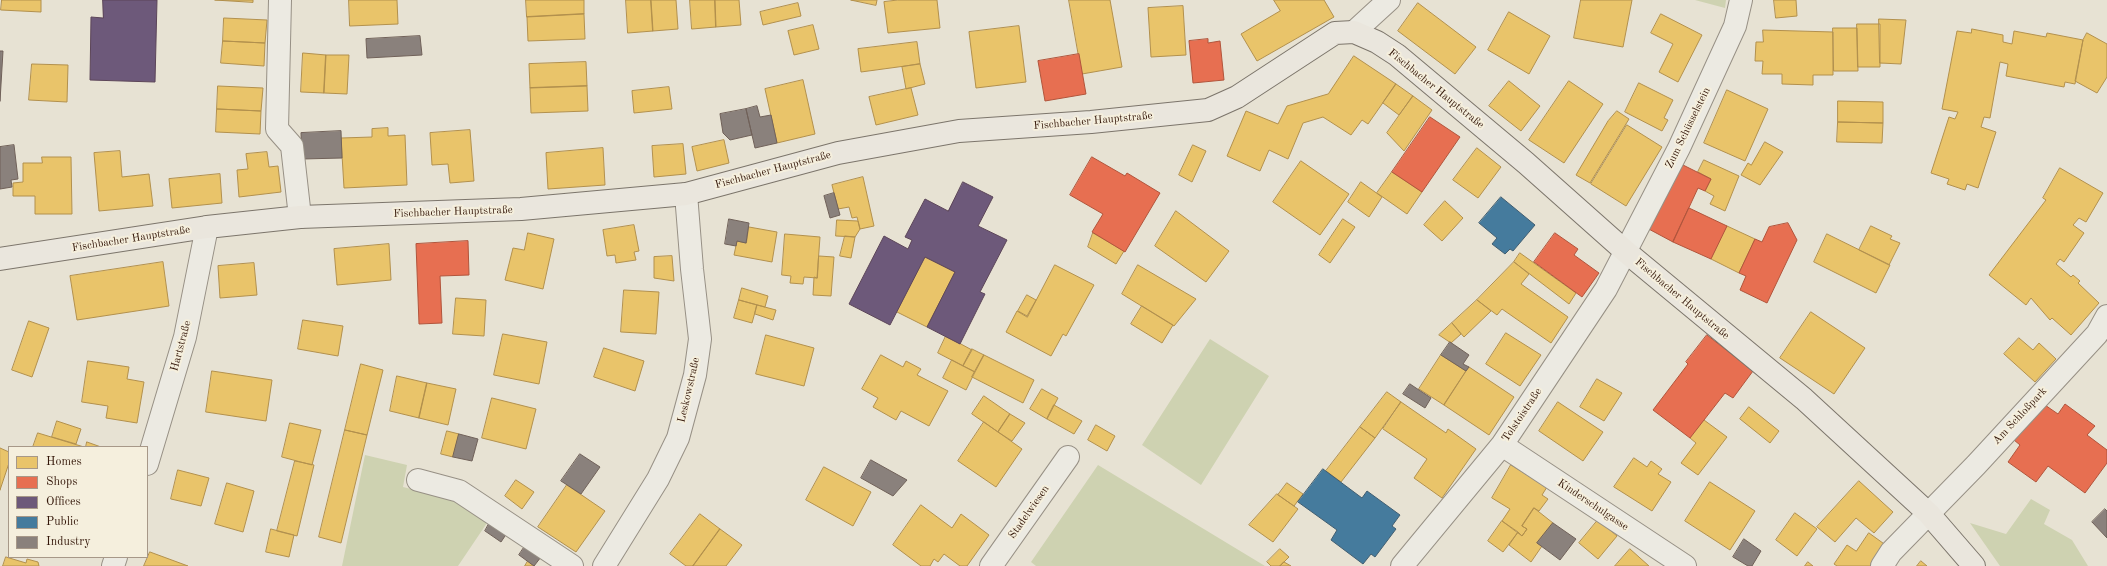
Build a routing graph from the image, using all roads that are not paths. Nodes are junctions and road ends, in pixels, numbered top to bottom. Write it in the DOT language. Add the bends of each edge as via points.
graph roads {
  1 [pos="280,0"];
  2 [pos="1389,0"];
  3 [pos="1741,0"];
  4 [pos="1354,32"];
  5 [pos="686,194"];
  6 [pos="300,217"];
  7 [pos="207,227"];
  8 [pos="1625,251"];
  9 [pos="0,259"];
  10 [pos="2107,316"];
  11 [pos="1502,445"];
  12 [pos="1068,457"];
  13 [pos="148,461"];
  14 [pos="418,480"];
  15 [pos="1929,514"];
  16 [pos="572,566"];
  17 [pos="604,566"];
  18 [pos="991,566"];
  19 [pos="1402,566"];
  20 [pos="1685,566"];
  21 [pos="1882,566"];
  22 [pos="1974,566"];
  1 -- 6 [label="street" via="278,129 292,146"];
  2 -- 4 [label="street"];
  3 -- 8 [label="street, Zum Schüsselstein" via="1735,26 1679,148"];
  4 -- 5 [label="main road, Fischbacher Hauptstraße" via="1335,33 1237,97 1208,110 1091,122 959,131 838,153"];
  4 -- 8 [label="main road, Fischbacher Hauptstraße" via="1377,42 1397,55 1526,163"];
  5 -- 6 [label="main road, Fischbacher Hauptstraße" via="520,209"];
  5 -- 17 [label="street, Leskowstraße" via="700,339 695,375 678,438 658,479"];
  6 -- 7 [label="main road, Fischbacher Hauptstraße"];
  7 -- 9 [label="main road, Fischbacher Hauptstraße"];
  7 -- 13 [label="street, Hartstraße" via="185,337"];
  8 -- 11 [label="street, Tolstoistraße" via="1606,289"];
  8 -- 15 [label="main road, Fischbacher Hauptstraße" via="1804,399"];
  10 -- 15 [label="street, Am Schloßpark" via="2097,334"];
  11 -- 19 [label="street, Tolstoistraße"];
  11 -- 20 [label="street, Kinderschulgasse"];
  12 -- 18 [label="street, Stadelwiesen"];
  14 -- 16 [label="street" via="459,491"];
  15 -- 21 [label="street" via="1891,552"];
  15 -- 22 [label="main road, Fischbacher Hauptstraße"];
}
